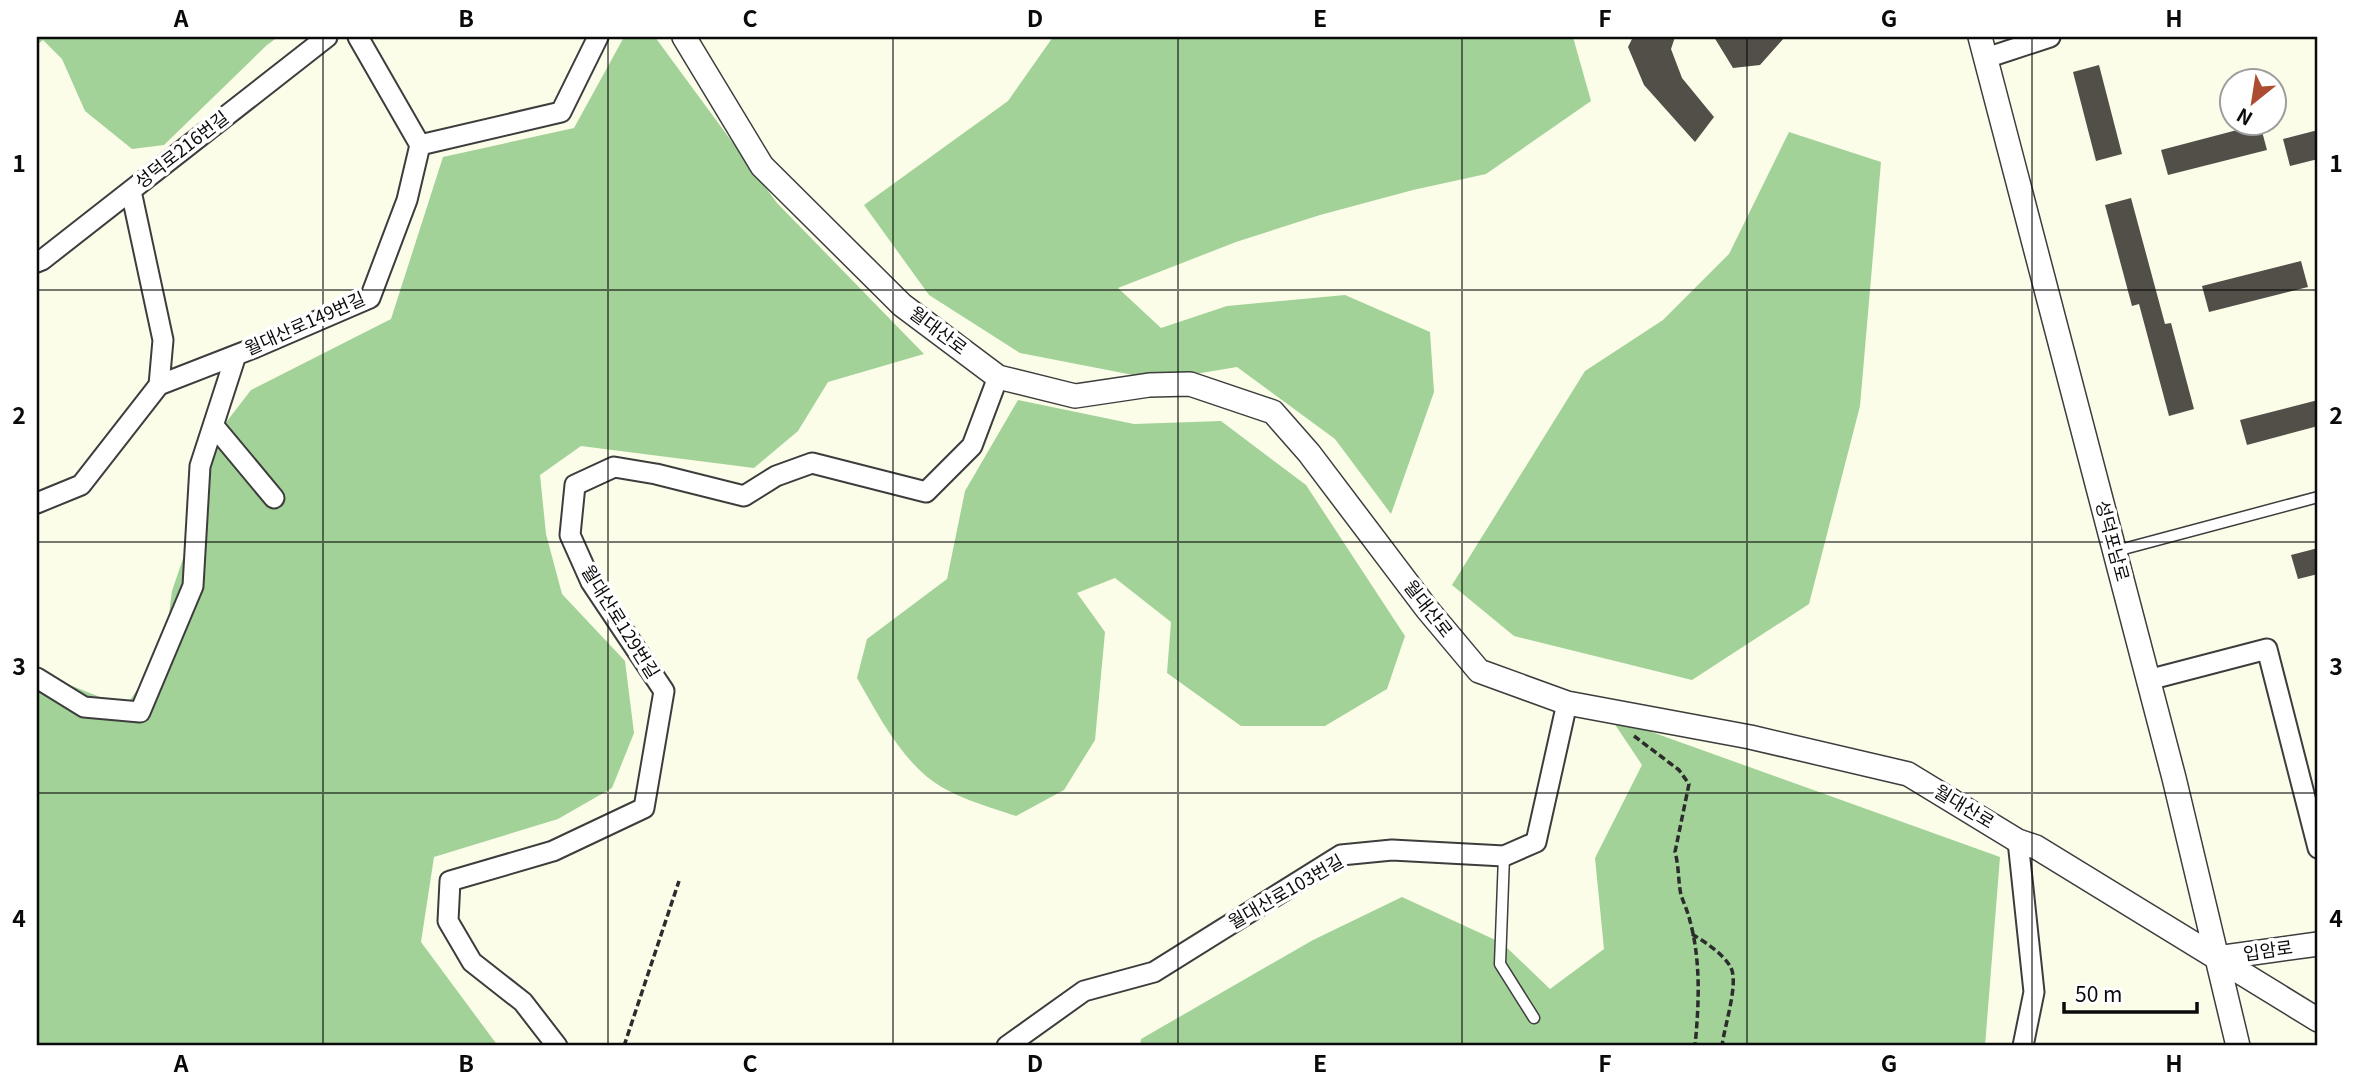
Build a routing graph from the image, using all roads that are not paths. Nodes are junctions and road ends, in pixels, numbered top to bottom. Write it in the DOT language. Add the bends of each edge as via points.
graph roads {
  1 [pos="327,37"];
  2 [pos="358,37"];
  3 [pos="598,37"];
  4 [pos="684,37"];
  5 [pos="2050,37"];
  6 [pos="1983,47"];
  7 [pos="421,145"];
  8 [pos="131,191"];
  9 [pos="37,262"];
  10 [pos="236,355"];
  11 [pos="998,377"];
  12 [pos="159,385"];
  13 [pos="214,426"];
  14 [pos="2318,497"];
  15 [pos="274,498"];
  16 [pos="37,503"];
  17 [pos="2115,552"];
  18 [pos="37,678"];
  19 [pos="2148,680"];
  20 [pos="1567,703"];
  21 [pos="2018,841"];
  22 [pos="2318,848"];
  23 [pos="1504,856"];
  24 [pos="2318,944"];
  25 [pos="2217,958"];
  26 [pos="1534,1018"];
  27 [pos="2318,1020"];
  28 [pos="558,1046"];
  29 [pos="1007,1046"];
  30 [pos="2024,1046"];
  31 [pos="2238,1046"];
  1 -- 8 [label="street, 성덕로216번길"];
  2 -- 7 [label="street"];
  3 -- 7 [label="street" via="561,112"];
  4 -- 11 [label="street, 월대산로" via="762,166 902,305"];
  5 -- 6 [label="street"];
  6 -- 17 [label="street, 성덕포남로"];
  7 -- 10 [label="street, 월대산로149번길" via="407,200 370,298"];
  8 -- 9 [label="street, 성덕로216번길"];
  8 -- 12 [label="street" via="163,340"];
  10 -- 12 [label="street, 월대산로149번길"];
  10 -- 13 [label="street"];
  11 -- 20 [label="street, 월대산로" via="1075,396 1190,384 1273,411 1479,671"];
  11 -- 28 [label="street, 월대산로129번길" via="972,446 926,492 812,463 776,476 744,496 614,467 575,485 570,536 591,582 664,691 644,808 553,851 450,881 448,921 472,962 523,1002"];
  12 -- 16 [label="street" via="81,485"];
  13 -- 15 [label="street"];
  13 -- 18 [label="street" via="200,466 193,586 140,712 84,707"];
  14 -- 17 [label="lane"];
  17 -- 19 [label="street, 성덕포남로"];
  19 -- 22 [label="street" via="2267,649"];
  19 -- 25 [label="street, 성덕포남로"];
  20 -- 21 [label="street, 월대산로" via="1750,737 1908,774"];
  20 -- 23 [label="street, 월대산로103번길" via="1536,842"];
  21 -- 25 [label="street, 월대산로"];
  21 -- 30 [label="street" via="2034,992"];
  23 -- 26 [label="lane" via="1500,964"];
  23 -- 29 [label="street, 월대산로103번길" via="1392,850 1341,856 1154,972 1084,991"];
  24 -- 25 [label="street, 입암로"];
  25 -- 27 [label="street, 월대산로"];
  25 -- 31 [label="street, 성덕포남로"];
}
